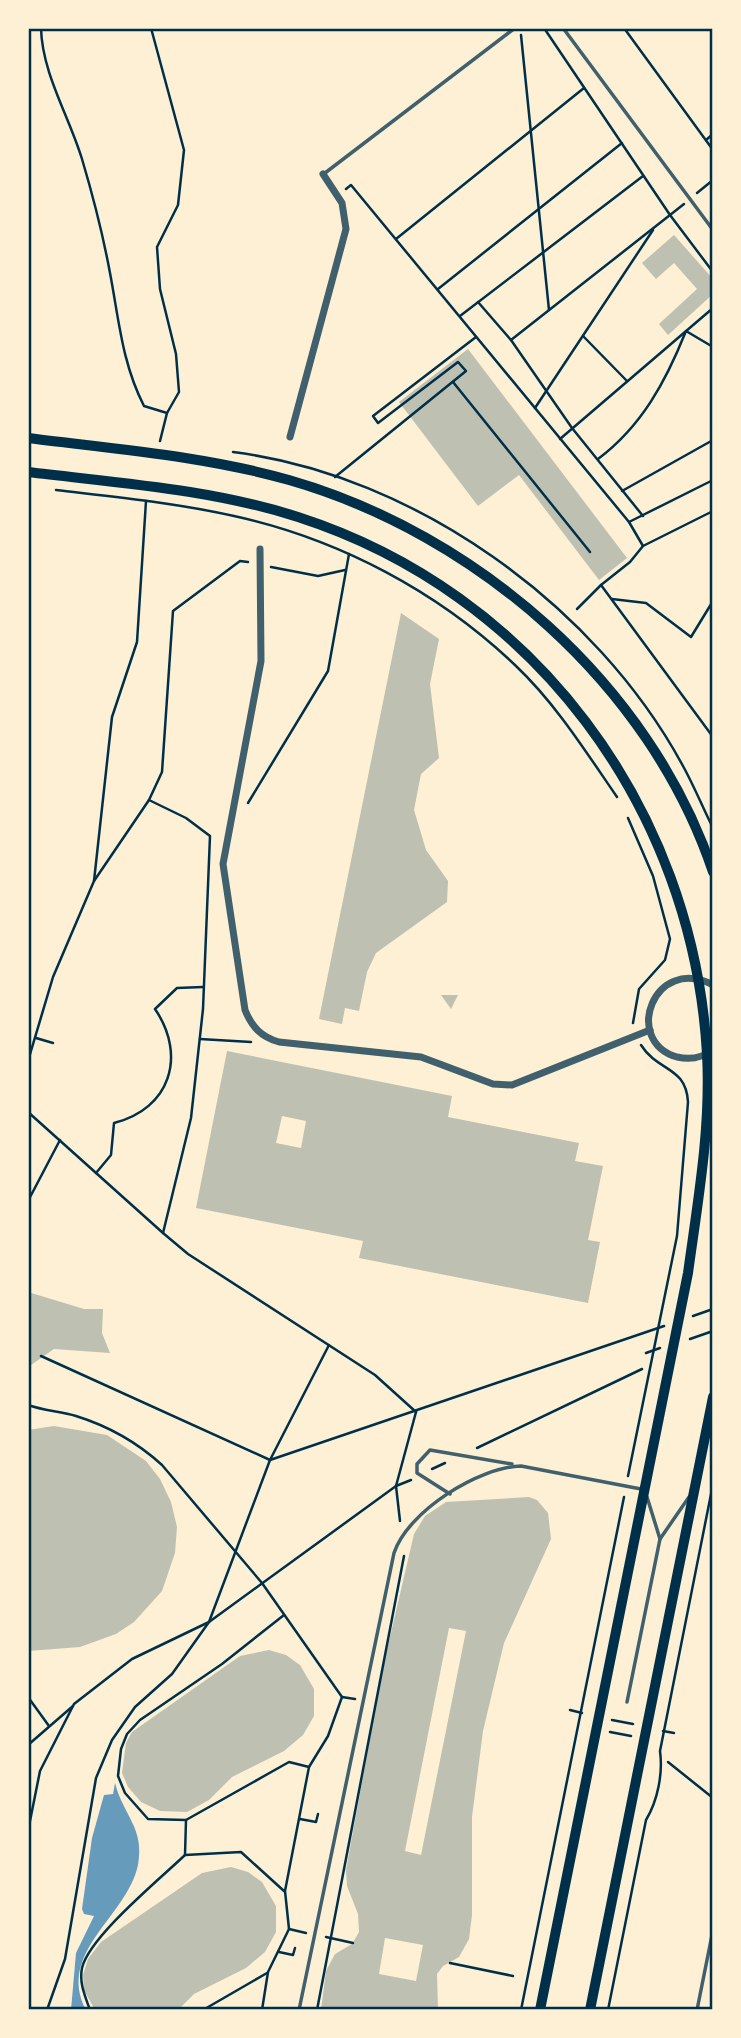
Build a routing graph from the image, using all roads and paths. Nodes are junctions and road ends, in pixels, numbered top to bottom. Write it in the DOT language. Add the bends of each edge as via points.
graph roads {
  1 [pos="41,28"];
  2 [pos="150,28"];
  3 [pos="517,28"];
  4 [pos="544,28"];
  5 [pos="563,28"];
  6 [pos="624,28"];
  7 [pos="584,88"];
  8 [pos="530,130"];
  9 [pos="713,134"];
  10 [pos="706,141"];
  11 [pos="622,144"];
  12 [pos="713,150"];
  13 [pos="323,174"];
  14 [pos="643,176"];
  15 [pos="713,180"];
  16 [pos="337,196"];
  17 [pos="691,199"];
  18 [pos="538,208"];
  19 [pos="670,215"];
  20 [pos="655,227"];
  21 [pos="713,230"];
  22 [pos="395,239"];
  23 [pos="543,253"];
  24 [pos="713,272"];
  25 [pos="437,290"];
  26 [pos="478,302"];
  27 [pos="713,308"];
  28 [pos="549,310"];
  29 [pos="459,317"];
  30 [pos="686,331"];
  31 [pos="583,335"];
  32 [pos="476,337"];
  33 [pos="511,340"];
  34 [pos="713,347"];
  35 [pos="627,381"];
  36 [pos="453,382"];
  37 [pos="546,391"];
  38 [pos="535,408"];
  39 [pos="167,413"];
  40 [pos="572,428"];
  41 [pos="290,437"];
  42 [pos="28,438"];
  43 [pos="560,439"];
  44 [pos="713,440"];
  45 [pos="157,453"];
  46 [pos="597,460"];
  47 [pos="28,472"];
  48 [pos="335,477"];
  49 [pos="713,480"];
  50 [pos="55,490"];
  51 [pos="622,491"];
  52 [pos="148,494"];
  53 [pos="713,511"];
  54 [pos="643,516"];
  55 [pos="629,522"];
  56 [pos="443,526"];
  57 [pos="434,541"];
  58 [pos="643,545"];
  59 [pos="260,549"];
  60 [pos="590,552"];
  61 [pos="349,554"];
  62 [pos="258,564"];
  63 [pos="416,569"];
  64 [pos="345,570"];
  65 [pos="407,584"];
  66 [pos="601,585"];
  67 [pos="612,599"];
  68 [pos="713,601"];
  69 [pos="577,609"];
  70 [pos="713,737"];
  71 [pos="149,800"];
  72 [pos="621,802"];
  73 [pos="248,803"];
  74 [pos="626,815"];
  75 [pos="713,872"];
  76 [pos="94,881"];
  77 [pos="698,978"];
  78 [pos="713,985"];
  79 [pos="203,987"];
  80 [pos="637,995"];
  81 [pos="650,1030"];
  82 [pos="35,1038"];
  83 [pos="200,1040"];
  84 [pos="251,1042"];
  85 [pos="53,1044"];
  86 [pos="710,1053"];
  87 [pos="28,1062"];
  88 [pos="28,1112"];
  89 [pos="60,1140"];
  90 [pos="96,1173"];
  91 [pos="28,1201"];
  92 [pos="163,1233"];
  93 [pos="713,1309"];
  94 [pos="689,1317"];
  95 [pos="664,1325"];
  96 [pos="329,1345"];
  97 [pos="41,1356"];
  98 [pos="642,1369"];
  99 [pos="713,1397"];
  100 [pos="28,1405"];
  101 [pos="416,1412"];
  102 [pos="710,1433"];
  103 [pos="463,1455"];
  104 [pos="270,1460"];
  105 [pos="521,1466"];
  106 [pos="418,1476"];
  107 [pos="713,1484"];
  108 [pos="396,1486"];
  109 [pos="645,1489"];
  110 [pos="694,1490"];
  111 [pos="450,1493"];
  112 [pos="402,1536"];
  113 [pos="660,1539"];
  114 [pos="236,1551"];
  115 [pos="262,1583"];
  116 [pos="284,1615"];
  117 [pos="209,1622"];
  118 [pos="28,1697"];
  119 [pos="342,1697"];
  120 [pos="363,1700"];
  121 [pos="627,1702"];
  122 [pos="74,1704"];
  123 [pos="570,1710"];
  124 [pos="599,1717"];
  125 [pos="578,1725"];
  126 [pos="50,1726"];
  127 [pos="646,1727"];
  128 [pos="596,1729"];
  129 [pos="664,1731"];
  130 [pos="674,1733"];
  131 [pos="643,1739"];
  132 [pos="662,1742"];
  133 [pos="28,1745"];
  134 [pos="668,1762"];
  135 [pos="309,1767"];
  136 [pos="713,1798"];
  137 [pos="318,1814"];
  138 [pos="300,1819"];
  139 [pos="186,1820"];
  140 [pos="28,1831"];
  141 [pos="185,1855"];
  142 [pos="285,1891"];
  143 [pos="713,1930"];
  144 [pos="295,1948"];
  145 [pos="279,1952"];
  146 [pos="450,1963"];
  147 [pos="268,1972"];
  148 [pos="513,1976"];
  149 [pos="47,2010"];
  150 [pos="90,2010"];
  151 [pos="203,2010"];
  152 [pos="262,2010"];
  153 [pos="299,2010"];
  154 [pos="317,2010"];
  155 [pos="540,2010"];
  156 [pos="590,2010"];
  157 [pos="608,2010"];
  158 [pos="697,2010"];
  1 -- 39 [label="path" via="41,48 82,159 131,381 144,406"];
  2 -- 39 [label="path" via="184,150 178,205 157,247 160,289 177,366 178,392"];
  3 -- 8 [label="path"];
  3 -- 13 [label="lane"];
  4 -- 7 [label="path"];
  5 -- 17 [label="lane"];
  6 -- 10 [label="path"];
  7 -- 8 [label="path"];
  7 -- 11 [label="path"];
  8 -- 18 [label="path"];
  8 -- 22 [label="path"];
  9 -- 10 [label="path"];
  10 -- 12 [label="path"];
  11 -- 14 [label="path"];
  11 -- 18 [label="path"];
  13 -- 16 [label="street"];
  14 -- 19 [label="path"];
  14 -- 23 [label="path"];
  15 -- 17 [label="path"];
  16 -- 22 [label="path" via="351,186"];
  16 -- 41 [label="street" via="347,220 344,242"];
  17 -- 19 [label="path"];
  17 -- 21 [label="lane"];
  18 -- 23 [label="path"];
  18 -- 25 [label="path"];
  19 -- 20 [label="path"];
  19 -- 24 [label="path"];
  20 -- 28 [label="path"];
  20 -- 31 [label="path"];
  22 -- 25 [label="path"];
  23 -- 26 [label="path"];
  23 -- 28 [label="path"];
  25 -- 29 [label="path"];
  26 -- 29 [label="path"];
  26 -- 33 [label="path"];
  27 -- 30 [label="path"];
  28 -- 33 [label="path"];
  29 -- 32 [label="path"];
  30 -- 34 [label="path"];
  30 -- 35 [label="path"];
  30 -- 46 [label="path" via="668,375 639,418 624,439"];
  31 -- 35 [label="path"];
  31 -- 37 [label="path"];
  32 -- 36 [label="path" via="373,416 378,423 458,362 466,371"];
  32 -- 38 [label="path"];
  33 -- 37 [label="path"];
  35 -- 40 [label="path"];
  36 -- 48 [label="path"];
  36 -- 60 [label="path"];
  37 -- 38 [label="path"];
  37 -- 40 [label="path"];
  38 -- 43 [label="path"];
  39 -- 45 [label="path"];
  40 -- 43 [label="path"];
  40 -- 46 [label="path"];
  42 -- 57 [label="main road" via="182,458 290,480 392,519"];
  43 -- 55 [label="path"];
  44 -- 51 [label="path"];
  46 -- 51 [label="path"];
  47 -- 63 [label="main road" via="177,490 297,516"];
  49 -- 54 [label="path"];
  50 -- 61 [label="path" via="235,516"];
  51 -- 54 [label="path"];
  52 -- 76 [label="path" via="137,642 112,717"];
  53 -- 58 [label="path"];
  54 -- 55 [label="path"];
  55 -- 58 [label="path"];
  56 -- 57 [label="path"];
  57 -- 75 [label="main road" via="512,595 591,671 649,746 690,817"];
  58 -- 66 [label="path"];
  59 -- 62 [label="street"];
  61 -- 64 [label="path"];
  61 -- 65 [label="path"];
  62 -- 64 [label="path" via="318,576"];
  62 -- 71 [label="path" via="240,561 173,611 162,772"];
  62 -- 81 [label="street" via="261,661 223,864 245,1010 252,1024 265,1037 279,1042 421,1056 493,1084 512,1085"];
  63 -- 65 [label="path"];
  63 -- 77 [label="main road" via="504,632 589,726 634,794 669,869 687,923"];
  64 -- 73 [label="path" via="328,670"];
  65 -- 72 [label="path" via="517,667 570,730"];
  66 -- 67 [label="path"];
  66 -- 69 [label="path"];
  67 -- 68 [label="path" via="646,603 691,637"];
  67 -- 70 [label="path"];
  71 -- 76 [label="path"];
  71 -- 79 [label="path" via="210,836"];
  74 -- 80 [label="path" via="653,876 670,939 665,960"];
  76 -- 82 [label="path" via="53,977"];
  77 -- 78 [label="street"];
  77 -- 81 [label="street" via="672,981 656,995 649,1012"];
  77 -- 86 [label="main road"];
  79 -- 83 [label="path"];
  79 -- 90 [label="path" via="177,988 155,1009 170,1037 168,1078 147,1108 114,1123 111,1154"];
  81 -- 86 [label="street" via="673,1055 690,1059"];
  82 -- 85 [label="path"];
  82 -- 87 [label="path"];
  83 -- 84 [label="path"];
  83 -- 92 [label="path" via="191,1118"];
  86 -- 109 [label="main road" via="701,1182 688,1273"];
  88 -- 89 [label="path"];
  89 -- 90 [label="path"];
  89 -- 91 [label="path"];
  90 -- 92 [label="path"];
  92 -- 96 [label="path"];
  93 -- 94 [label="path"];
  95 -- 101 [label="path"];
  96 -- 101 [label="path" via="374,1375"];
  96 -- 104 [label="path"];
  97 -- 104 [label="path"];
  98 -- 103 [label="path"];
  99 -- 102 [label="main road"];
  100 -- 114 [label="path" via="74,1415 147,1451"];
  101 -- 104 [label="path"];
  101 -- 108 [label="path"];
  102 -- 110 [label="main road"];
  103 -- 105 [label="lane"];
  103 -- 106 [label="path"];
  103 -- 106 [label="lane" via="430,1450 417,1464"];
  104 -- 114 [label="path"];
  105 -- 109 [label="lane"];
  105 -- 111 [label="lane" via="501,1467"];
  106 -- 108 [label="path"];
  106 -- 111 [label="lane"];
  107 -- 129 [label="path"];
  108 -- 112 [label="path"];
  108 -- 115 [label="path"];
  109 -- 113 [label="lane"];
  109 -- 124 [label="main road"];
  110 -- 113 [label="lane"];
  110 -- 127 [label="main road"];
  111 -- 112 [label="lane"];
  112 -- 120 [label="lane" via="394,1553"];
  112 -- 154 [label="path" via="405,1559"];
  113 -- 121 [label="lane"];
  114 -- 115 [label="path"];
  114 -- 117 [label="path"];
  115 -- 116 [label="path"];
  115 -- 117 [label="path"];
  116 -- 119 [label="path"];
  116 -- 139 [label="path" via="127,1734 118,1776 125,1793 148,1819"];
  117 -- 122 [label="path" via="132,1659"];
  117 -- 149 [label="path" via="172,1674 135,1707 112,1740 96,1778 65,1959"];
  118 -- 126 [label="path"];
  119 -- 120 [label="path"];
  119 -- 135 [label="path" via="328,1737"];
  120 -- 153 [label="lane"];
  122 -- 126 [label="path"];
  122 -- 140 [label="path" via="40,1771"];
  123 -- 124 [label="path"];
  124 -- 127 [label="path"];
  124 -- 128 [label="main road"];
  125 -- 128 [label="path"];
  126 -- 133 [label="path"];
  127 -- 129 [label="path"];
  127 -- 131 [label="main road"];
  128 -- 131 [label="path"];
  128 -- 155 [label="main road"];
  129 -- 130 [label="path"];
  129 -- 132 [label="path"];
  131 -- 132 [label="path"];
  131 -- 156 [label="main road"];
  132 -- 157 [label="path" via="658,1787 646,1820"];
  134 -- 136 [label="path"];
  135 -- 138 [label="path"];
  135 -- 139 [label="path" via="289,1762"];
  137 -- 138 [label="path" via="316,1822"];
  138 -- 142 [label="path"];
  139 -- 141 [label="path"];
  141 -- 142 [label="path" via="241,1852"];
  141 -- 150 [label="path" via="107,1929 82,1965 81,1985"];
  142 -- 145 [label="path" via="289,1929"];
  143 -- 158 [label="lane"];
  144 -- 145 [label="path" via="293,1955"];
  145 -- 147 [label="path"];
  146 -- 148 [label="path"];
  147 -- 151 [label="path"];
  147 -- 152 [label="path"];
}
